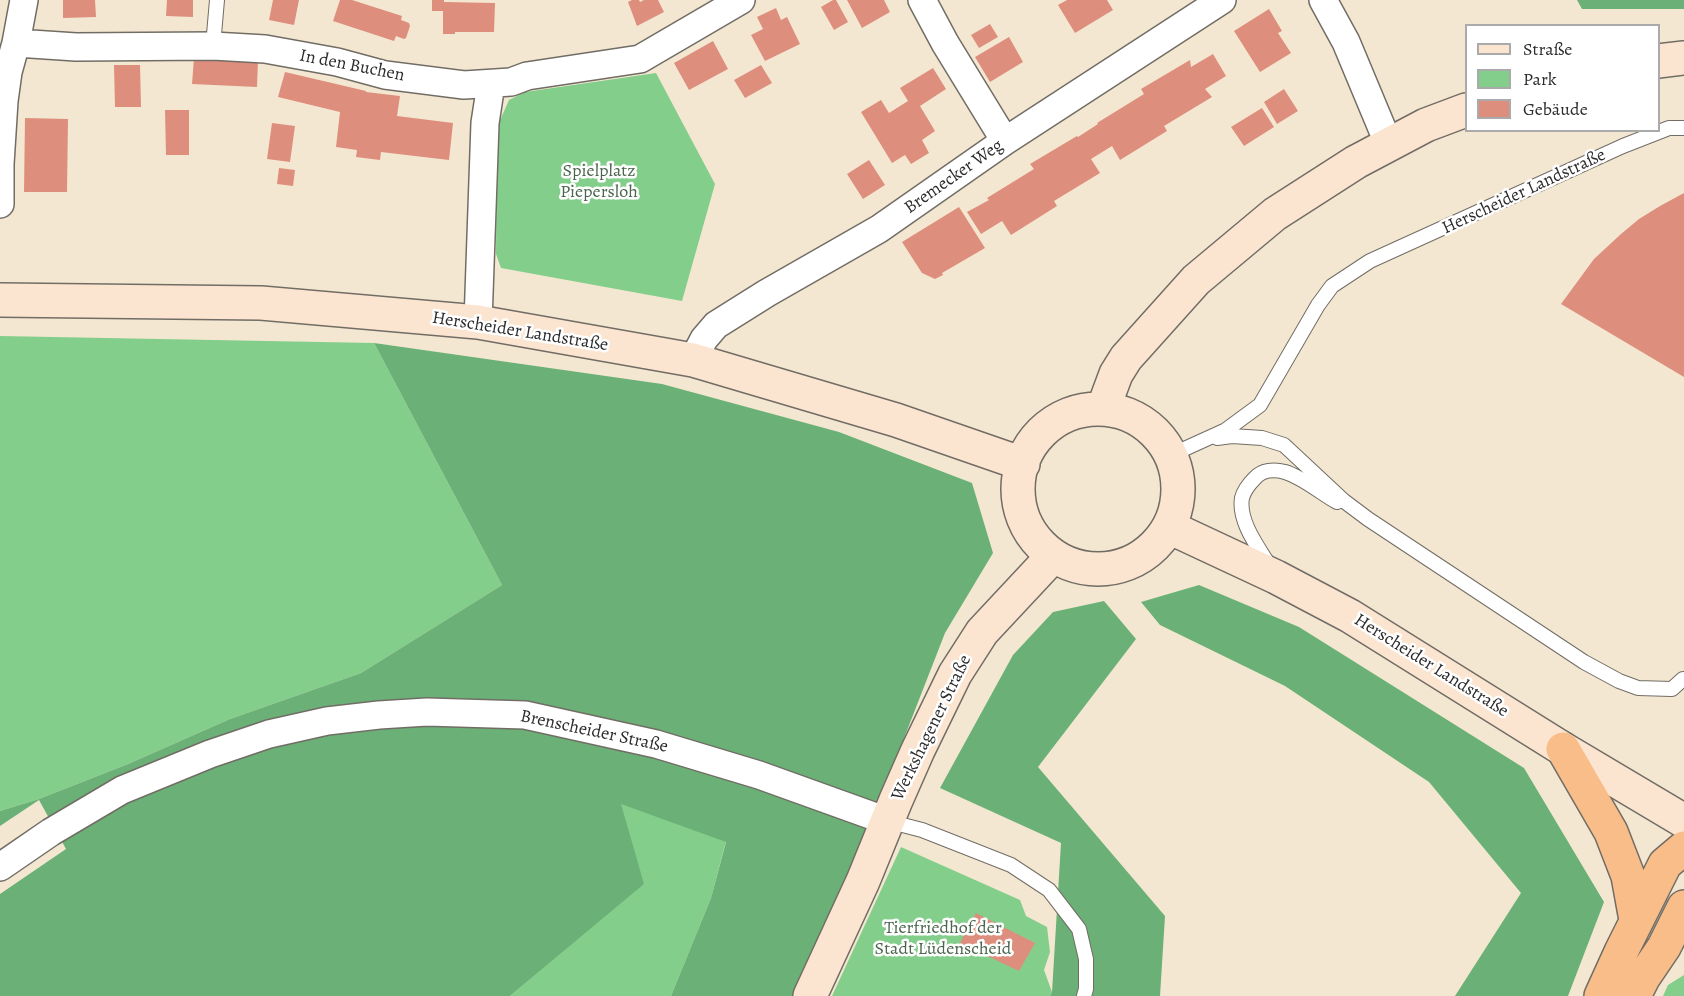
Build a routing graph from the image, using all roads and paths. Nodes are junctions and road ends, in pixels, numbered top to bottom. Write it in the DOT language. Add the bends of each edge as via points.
graph roads {
  1 [pos="24,0"];
  2 [pos="217,0"];
  3 [pos="741,0"];
  4 [pos="1222,0"];
  5 [pos="1323,0"];
  6 [pos="928,11"];
  7 [pos="16,43"];
  8 [pos="213,46"];
  9 [pos="1684,58"];
  10 [pos="1660,61"];
  11 [pos="491,84"];
  12 [pos="1465,111"];
  13 [pos="1684,128"];
  14 [pos="1659,132"];
  15 [pos="1660,132"];
  16 [pos="1005,141"];
  17 [pos="1389,145"];
  18 [pos="0,196"];
  19 [pos="0,204"];
  20 [pos="0,300"];
  21 [pos="478,322"];
  22 [pos="693,360"];
  23 [pos="1103,409"];
  24 [pos="1203,441"];
  25 [pos="1171,455"];
  26 [pos="1023,464"];
  27 [pos="1368,519"];
  28 [pos="1169,526"];
  29 [pos="1053,556"];
  30 [pos="1276,577"];
  31 [pos="1683,678"];
  32 [pos="1563,749"];
  33 [pos="887,821"];
  34 [pos="1684,821"];
  35 [pos="1684,848"];
  36 [pos="0,867"];
  37 [pos="1684,907"];
  38 [pos="1636,920"];
  39 [pos="1674,942"];
  40 [pos="810,996"];
  41 [pos="1084,996"];
  42 [pos="1601,996"];
  43 [pos="1634,996"];
  1 -- 7 [label="street"];
  2 -- 8 [label="lane"];
  3 -- 11 [label="street, In den Buchen" via="640,59"];
  4 -- 16 [label="street, Bremecker Weg"];
  5 -- 17 [label="street" via="1346,42"];
  6 -- 16 [label="street"];
  7 -- 8 [label="street, In den Buchen" via="76,47"];
  7 -- 18 [label="street" via="4,101"];
  8 -- 11 [label="street, In den Buchen" via="265,49 385,75 464,85"];
  9 -- 10 [label="main road"];
  11 -- 21 [label="street" via="485,123"];
  12 -- 17 [label="main road" via="1426,125"];
  13 -- 15 [label="lane, Herscheider Landstraße"];
  14 -- 24 [label="lane, Herscheider Landstraße" via="1370,261 1332,286 1260,405"];
  16 -- 22 [label="street, Bremecker Weg" via="879,229 717,325"];
  17 -- 23 [label="main road" via="1275,214 1196,280 1126,358"];
  18 -- 19 [label="street"];
  20 -- 21 [label="main road, Herscheider Landstraße" via="261,303"];
  21 -- 22 [label="main road, Herscheider Landstraße"];
  22 -- 26 [label="main road, Herscheider Landstraße" via="896,420"];
  23 -- 25 [label="main road" via="1122,412 1141,422 1156,434"];
  23 -- 26 [label="main road" via="1082,410 1057,421 1037,437"];
  24 -- 25 [label="lane"];
  24 -- 27 [label="lane" via="1232,436 1262,438 1284,445"];
  25 -- 28 [label="main road" via="1179,491"];
  26 -- 29 [label="main road" via="1018,482 1021,513 1037,542"];
  27 -- 30 [label="lane" via="1287,473 1276,470 1257,475 1242,496 1242,508"];
  27 -- 31 [label="lane" via="1584,662 1619,681 1638,688 1672,689"];
  28 -- 29 [label="main road" via="1147,553 1110,569 1082,568"];
  28 -- 30 [label="main road, Herscheider Landstraße"];
  29 -- 33 [label="main road, Werkshagener Straße" via="982,632 956,674"];
  30 -- 32 [label="main road, Herscheider Landstraße" via="1350,616"];
  32 -- 34 [label="main road, Herscheider Landstraße"];
  32 -- 38 [label="highway" via="1611,832 1628,876"];
  33 -- 36 [label="street, Brenscheider Straße" via="759,775 656,744 525,715 427,712 327,721 269,734 210,754 122,790"];
  33 -- 40 [label="main road, Werkshagener Straße"];
  33 -- 41 [label="lane, Werkshagener Straße" via="922,830 1011,865 1049,890 1079,929 1086,959"];
  35 -- 38 [label="highway" via="1665,864"];
  37 -- 39 [label="highway"];
  38 -- 42 [label="highway"];
  39 -- 43 [label="highway" via="1643,978"];
}
